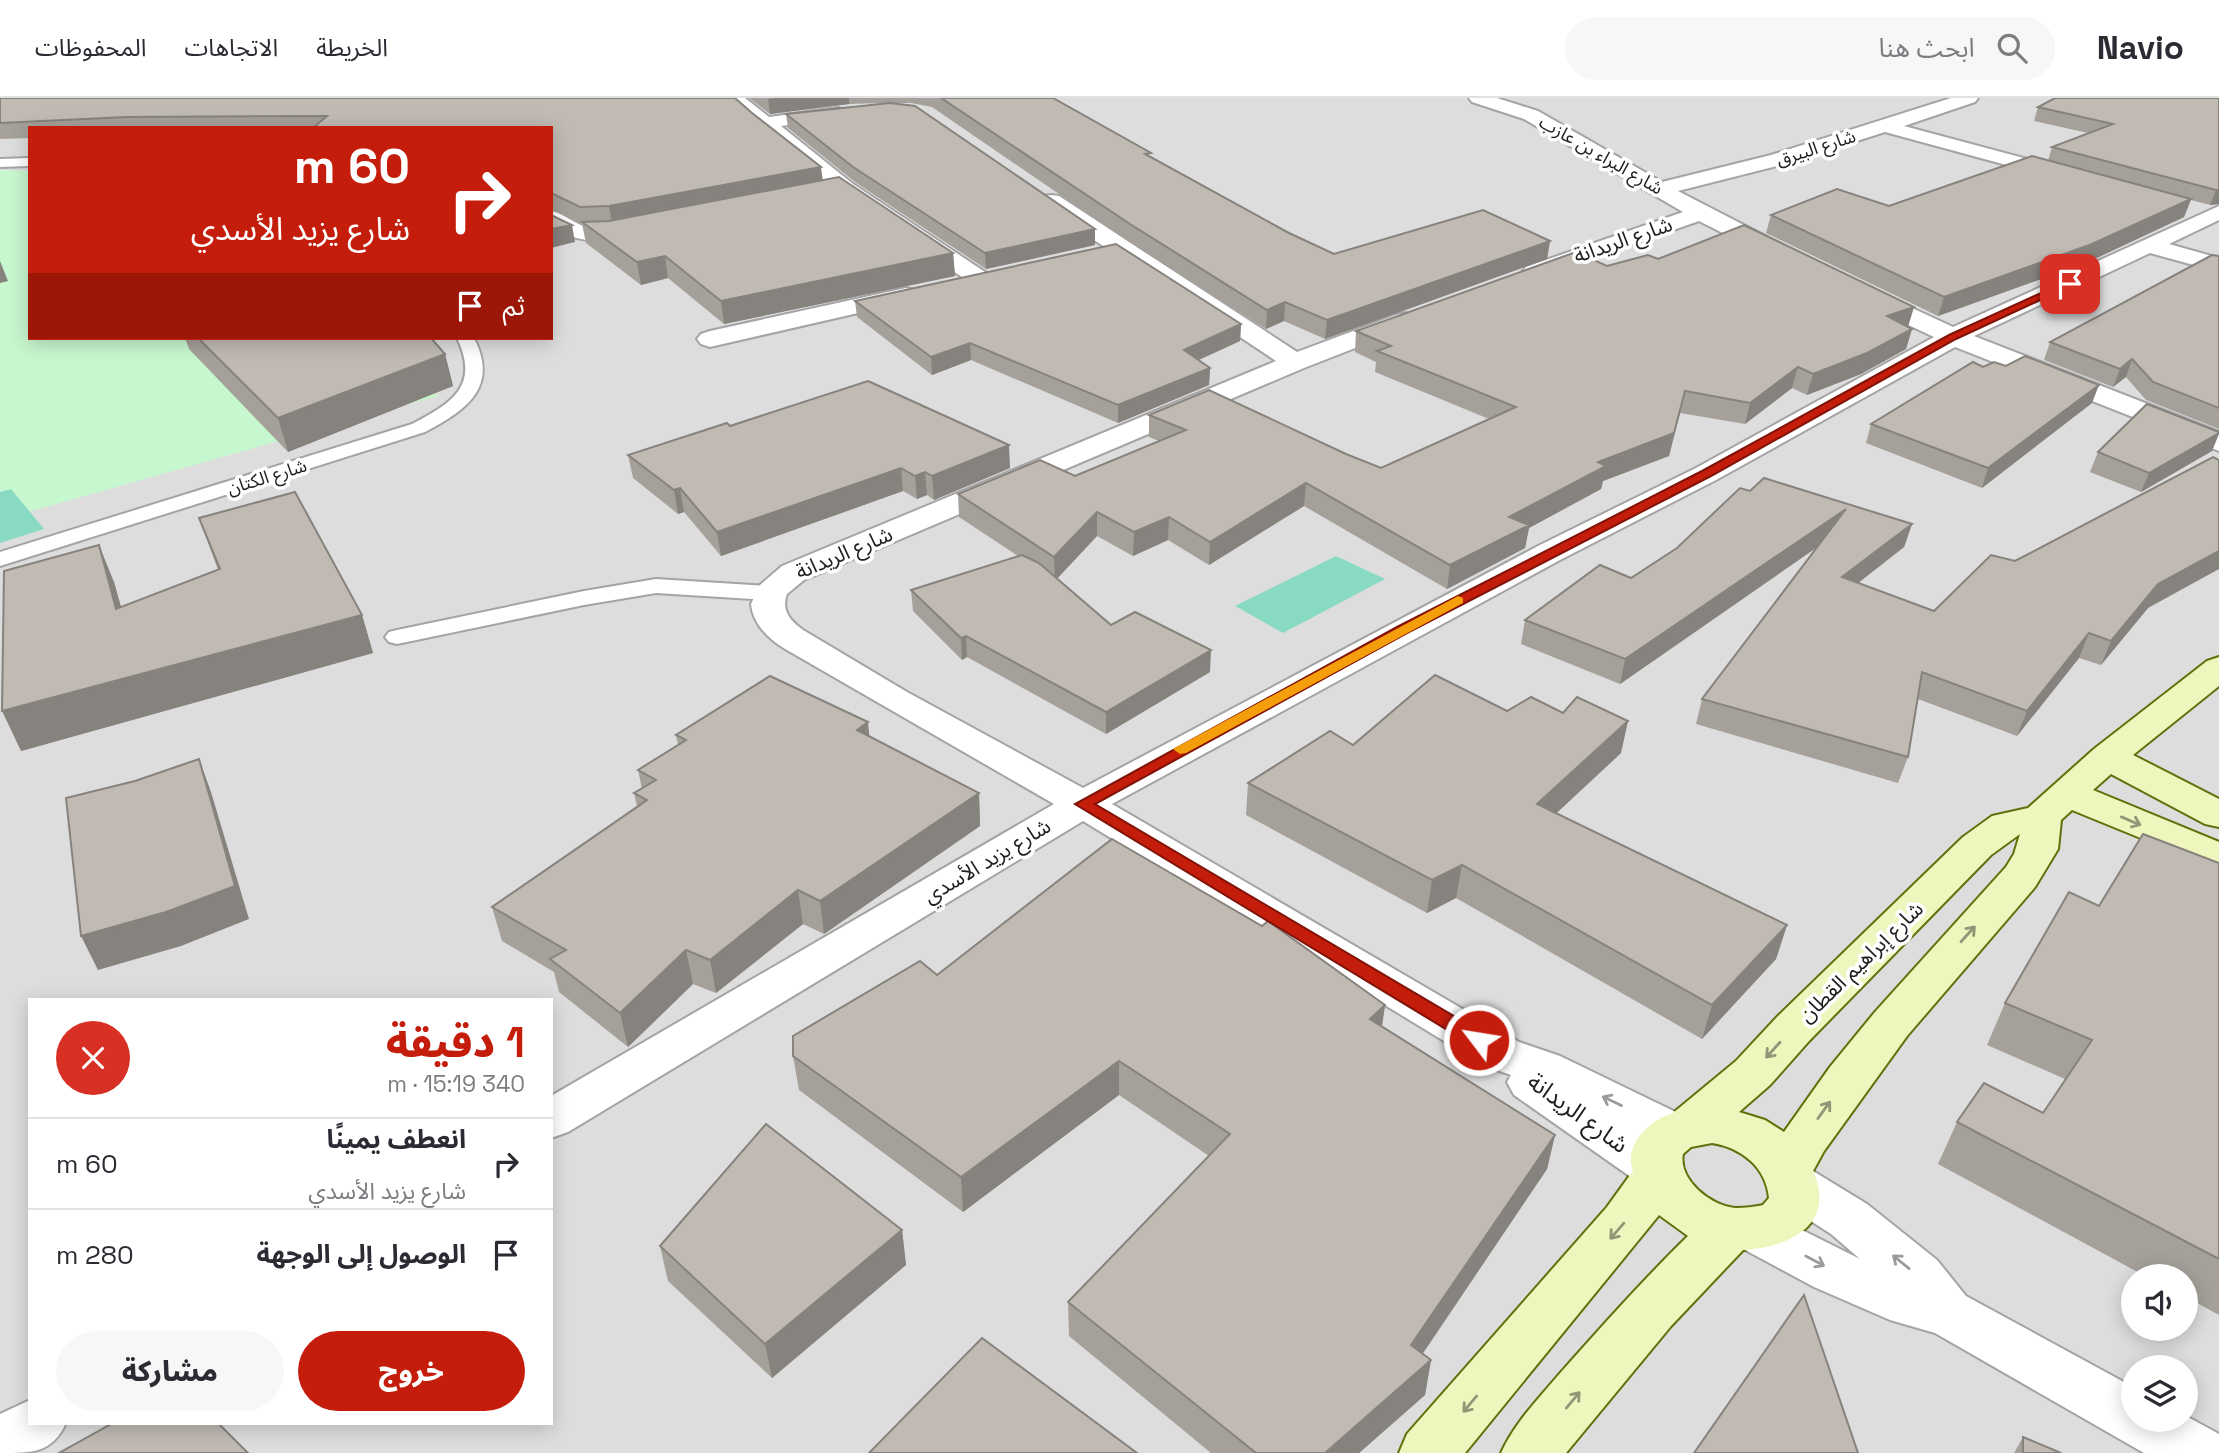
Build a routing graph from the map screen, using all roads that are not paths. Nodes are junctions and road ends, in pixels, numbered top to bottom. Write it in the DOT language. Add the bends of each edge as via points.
graph roads {
  1 [pos="734,98"];
  2 [pos="1478,98"];
  3 [pos="1969,98"];
  4 [pos="856,112"];
  5 [pos="763,123"];
  6 [pos="1883,126"];
  7 [pos="28,162"];
  8 [pos="0,163"];
  9 [pos="2081,180"];
  10 [pos="846,188"];
  11 [pos="1033,188"];
  12 [pos="1661,189"];
  13 [pos="819,193"];
  14 [pos="2186,208"];
  15 [pos="1700,213"];
  16 [pos="2217,215"];
  17 [pos="553,218"];
  18 [pos="656,226"];
  19 [pos="2150,246"];
  20 [pos="1120,249"];
  21 [pos="1094,254"];
  22 [pos="1800,262"];
  23 [pos="2219,265"];
  24 [pos="1005,273"];
  25 [pos="980,279"];
  26 [pos="1510,281"];
  27 [pos="1837,281"];
  28 [pos="953,285"];
  29 [pos="926,291"];
  30 [pos="1434,309"];
  31 [pos="1953,337"];
  32 [pos="710,339"];
  33 [pos="467,340"];
  34 [pos="1295,362"];
  35 [pos="2219,442"];
  36 [pos="0,559"];
  37 [pos="770,593"];
  38 [pos="397,637"];
  39 [pos="2219,668"];
  40 [pos="2107,757"];
  41 [pos="1083,804"];
  42 [pos="2055,805"];
  43 [pos="2219,816"];
  44 [pos="2219,857"];
  45 [pos="553,1118"];
  46 [pos="1670,1150"];
  47 [pos="1792,1177"];
  48 [pos="1742,1229"];
  49 [pos="1947,1312"];
  50 [pos="2121,1410"];
  51 [pos="34,1425"];
  52 [pos="2160,1432"];
  53 [pos="0,1445"];
  54 [pos="1428,1453"];
  55 [pos="1530,1453"];
  56 [pos="2198,1453"];
  1 -- 5 [label="street"];
  2 -- 12 [label="street, شارع البراء بن عازب" via="1531,115"];
  3 -- 6 [label="street, شارع البيرق"];
  4 -- 5 [label="street"];
  5 -- 10 [label="street"];
  6 -- 9 [label="street"];
  6 -- 12 [label="street, شارع البيرق" via="1727,175"];
  7 -- 8 [label="lane"];
  10 -- 13 [label="street"];
  10 -- 25 [label="street"];
  11 -- 20 [label="street"];
  12 -- 15 [label="street, شارع البراء بن عازب"];
  14 -- 16 [label="street"];
  15 -- 22 [label="street, شارع البراء بن عازب"];
  15 -- 26 [label="street, شارع الريدانة"];
  16 -- 19 [label="street, شارع يزيد الأسدي"];
  17 -- 18 [label="street" via="570,231 586,235"];
  19 -- 23 [label="street"];
  19 -- 31 [label="street, شارع يزيد الأسدي"];
  20 -- 21 [label="street"];
  20 -- 34 [label="street"];
  24 -- 25 [label="street"];
  25 -- 28 [label="street"];
  27 -- 31 [label="street"];
  29 -- 32 [label="street"];
  30 -- 34 [label="street, شارع الريدانة"];
  31 -- 35 [label="street"];
  31 -- 41 [label="street, شارع يزيد الأسدي" via="1706,474 1402,630"];
  33 -- 36 [label="lane, شارع الكتان" via="475,358 467,396 421,427"];
  34 -- 37 [label="street, شارع الريدانة" via="793,573"];
  37 -- 38 [label="lane" via="656,586"];
  37 -- 41 [label="street, شارع الريدانة" via="771,617 787,634 897,703"];
  39 -- 40 [label="street"];
  40 -- 42 [label="street"];
  40 -- 43 [label="street"];
  41 -- 45 [label="street, شارع يزيد الأسدي"];
  41 -- 46 [label="street, شارع الريدانة" via="1502,1054 1531,1082"];
  42 -- 44 [label="street, one-way"];
  42 -- 46 [label="street, شارع إبراهيم القطان, one-way" via="2006,825 1977,846 1753,1073"];
  47 -- 42 [label="street, one-way" via="1819,1116 2027,868"];
  46 -- 47 [label="street" via="1712,1124 1735,1128 1775,1152"];
  46 -- 48 [label="street" via="1668,1194 1707,1222"];
  46 -- 54 [label="street, شارع إبراهيم القطان, one-way" via="1625,1222"];
  47 -- 48 [label="street" via="1794,1201 1786,1214 1773,1225"];
  49 -- 47 [label="street, one-way" via="1918,1276"];
  48 -- 49 [label="street, one-way" via="1909,1304"];
  55 -- 48 [label="street, one-way" via="1685,1272"];
  49 -- 50 [label="street"];
  51 -- 53 [label="street"];
  52 -- 56 [label="street"];
}
